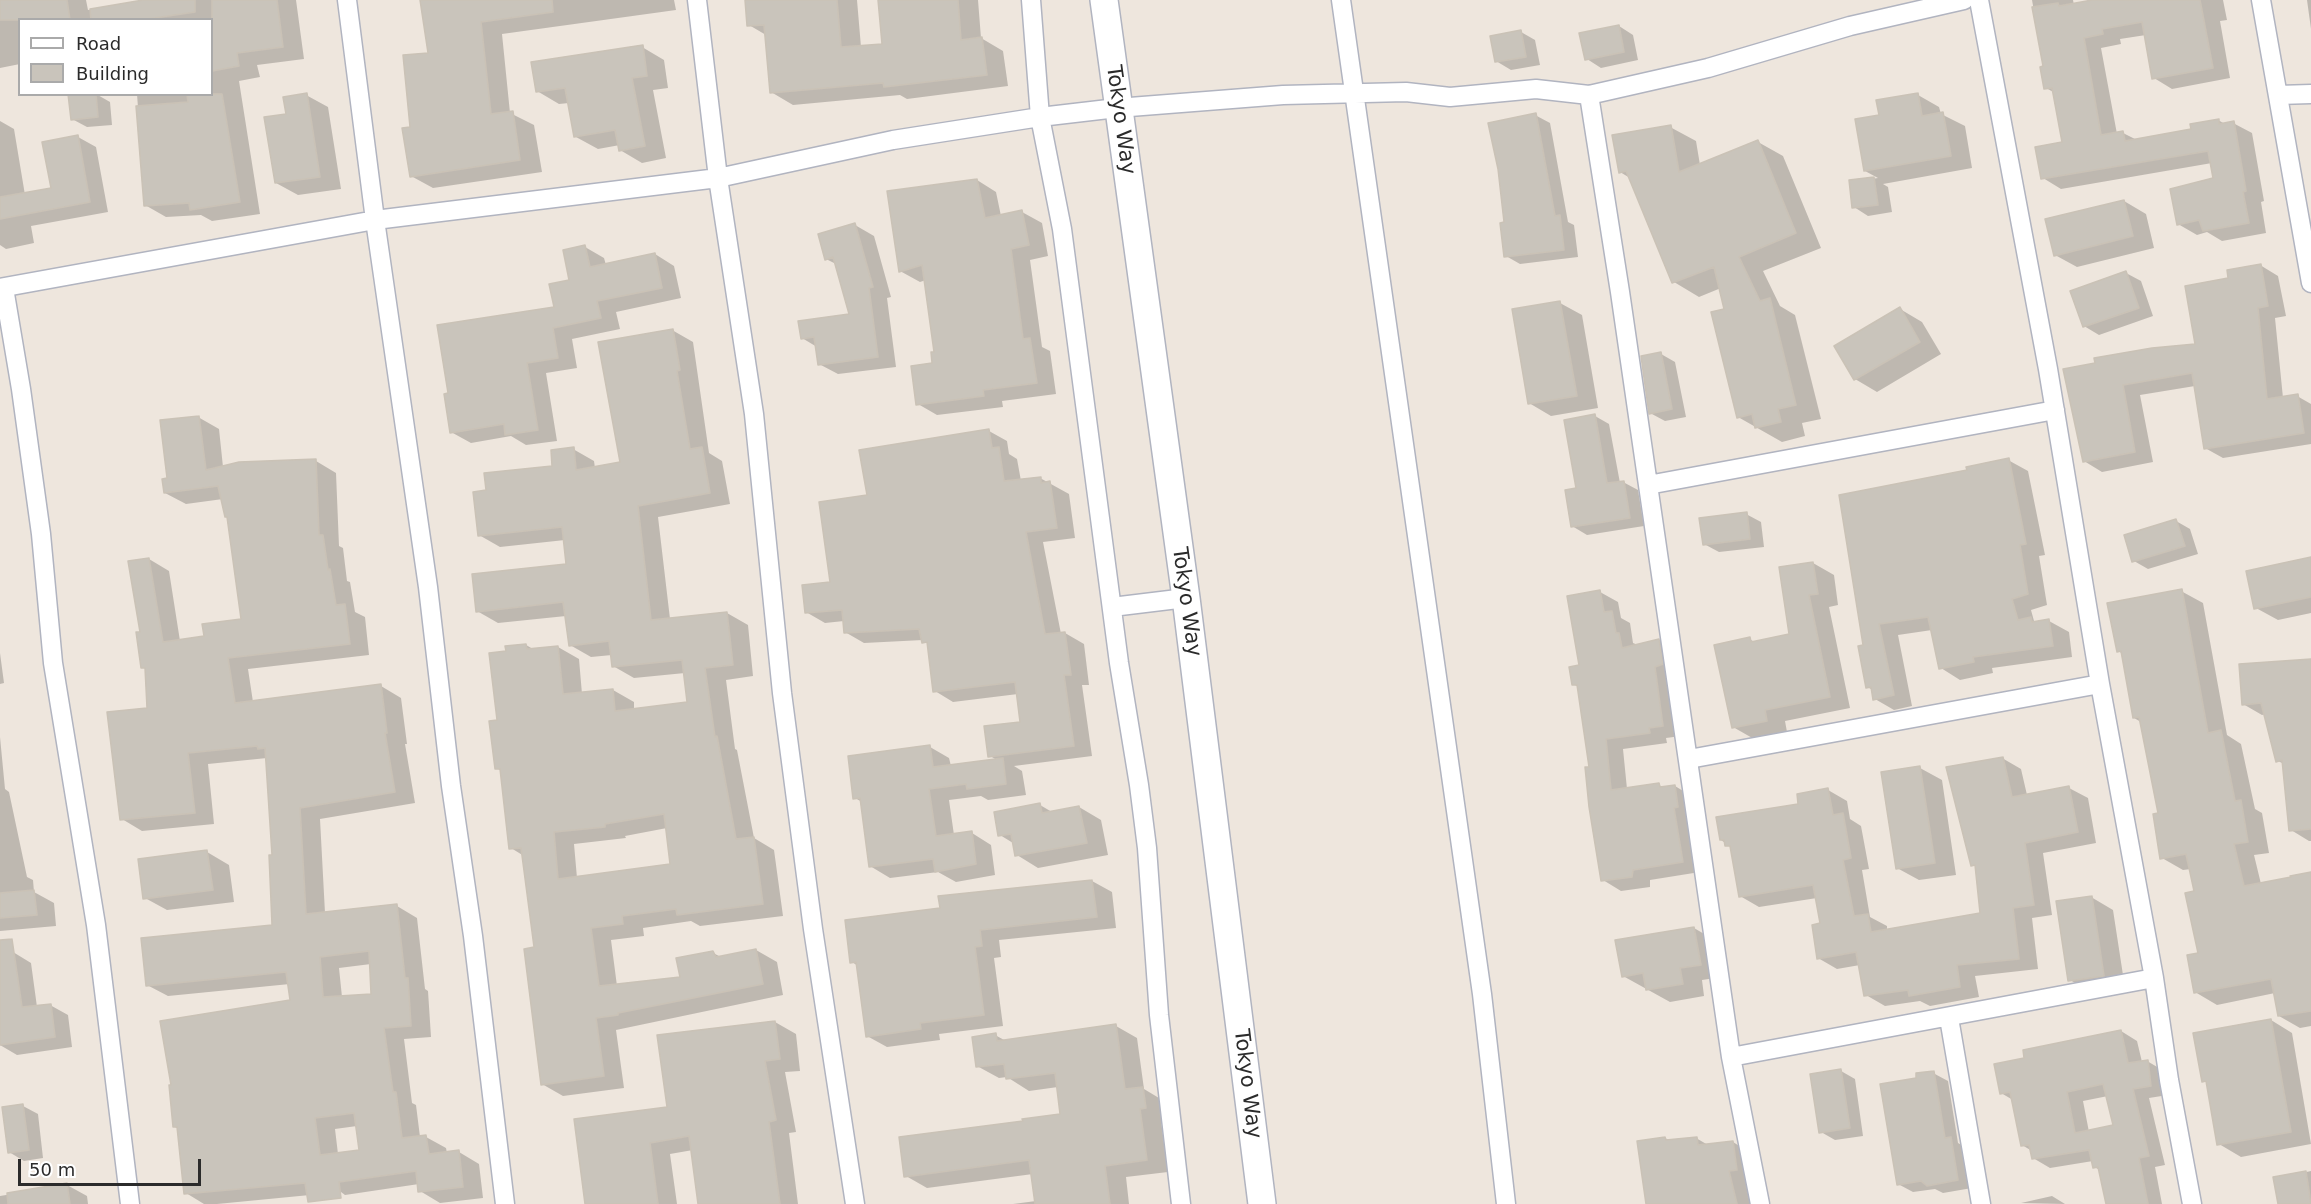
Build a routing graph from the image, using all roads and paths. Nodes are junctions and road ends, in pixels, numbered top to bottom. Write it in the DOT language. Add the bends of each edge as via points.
graph roads {
  1 [pos="347,0"];
  2 [pos="697,0"];
  3 [pos="1031,0"];
  4 [pos="1104,0"];
  5 [pos="1341,0"];
  6 [pos="1964,0"];
  7 [pos="1979,0"];
  8 [pos="2261,0"];
  9 [pos="1354,92"];
  10 [pos="2311,94"];
  11 [pos="1588,95"];
  12 [pos="2277,95"];
  13 [pos="1118,108"];
  14 [pos="1040,117"];
  15 [pos="718,178"];
  16 [pos="375,220"];
  17 [pos="2311,283"];
  18 [pos="2,288"];
  19 [pos="2055,410"];
  20 [pos="1648,485"];
  21 [pos="1186,598"];
  22 [pos="1112,607"];
  23 [pos="2100,684"];
  24 [pos="1689,759"];
  25 [pos="2154,978"];
  26 [pos="1949,1018"];
  27 [pos="1731,1058"];
  28 [pos="130,1204"];
  29 [pos="505,1204"];
  30 [pos="855,1204"];
  31 [pos="1181,1204"];
  32 [pos="1263,1204"];
  33 [pos="1506,1204"];
  34 [pos="1760,1204"];
  35 [pos="1981,1204"];
  36 [pos="2192,1204"];
  1 -- 16 [label="street"];
  2 -- 15 [label="street"];
  3 -- 14 [label="street"];
  4 -- 13 [label="main road, Tokyo Way"];
  5 -- 9 [label="street"];
  6 -- 11 [label="street" via="1850,26 1708,68"];
  7 -- 19 [label="street"];
  8 -- 12 [label="street"];
  9 -- 11 [label="street" via="1450,97 1536,89"];
  9 -- 13 [label="street"];
  9 -- 33 [label="street" via="1482,994"];
  10 -- 12 [label="street"];
  11 -- 20 [label="street"];
  12 -- 17 [label="street"];
  13 -- 14 [label="street"];
  13 -- 21 [label="main road, Tokyo Way"];
  14 -- 15 [label="street" via="893,140"];
  14 -- 22 [label="street" via="1062,229"];
  15 -- 16 [label="street"];
  15 -- 30 [label="street" via="754,414 782,693 810,905"];
  16 -- 18 [label="street"];
  16 -- 29 [label="street" via="428,587"];
  18 -- 28 [label="street" via="21,389 53,663 96,925"];
  19 -- 20 [label="street"];
  19 -- 23 [label="street"];
  20 -- 24 [label="street"];
  21 -- 22 [label="street"];
  21 -- 32 [label="main road, Tokyo Way"];
  22 -- 31 [label="street" via="1147,848 1159,1015"];
  23 -- 24 [label="street"];
  23 -- 25 [label="street"];
  24 -- 27 [label="street"];
  25 -- 26 [label="street"];
  25 -- 36 [label="street"];
  26 -- 27 [label="street"];
  26 -- 35 [label="street"];
  27 -- 34 [label="street"];
}
